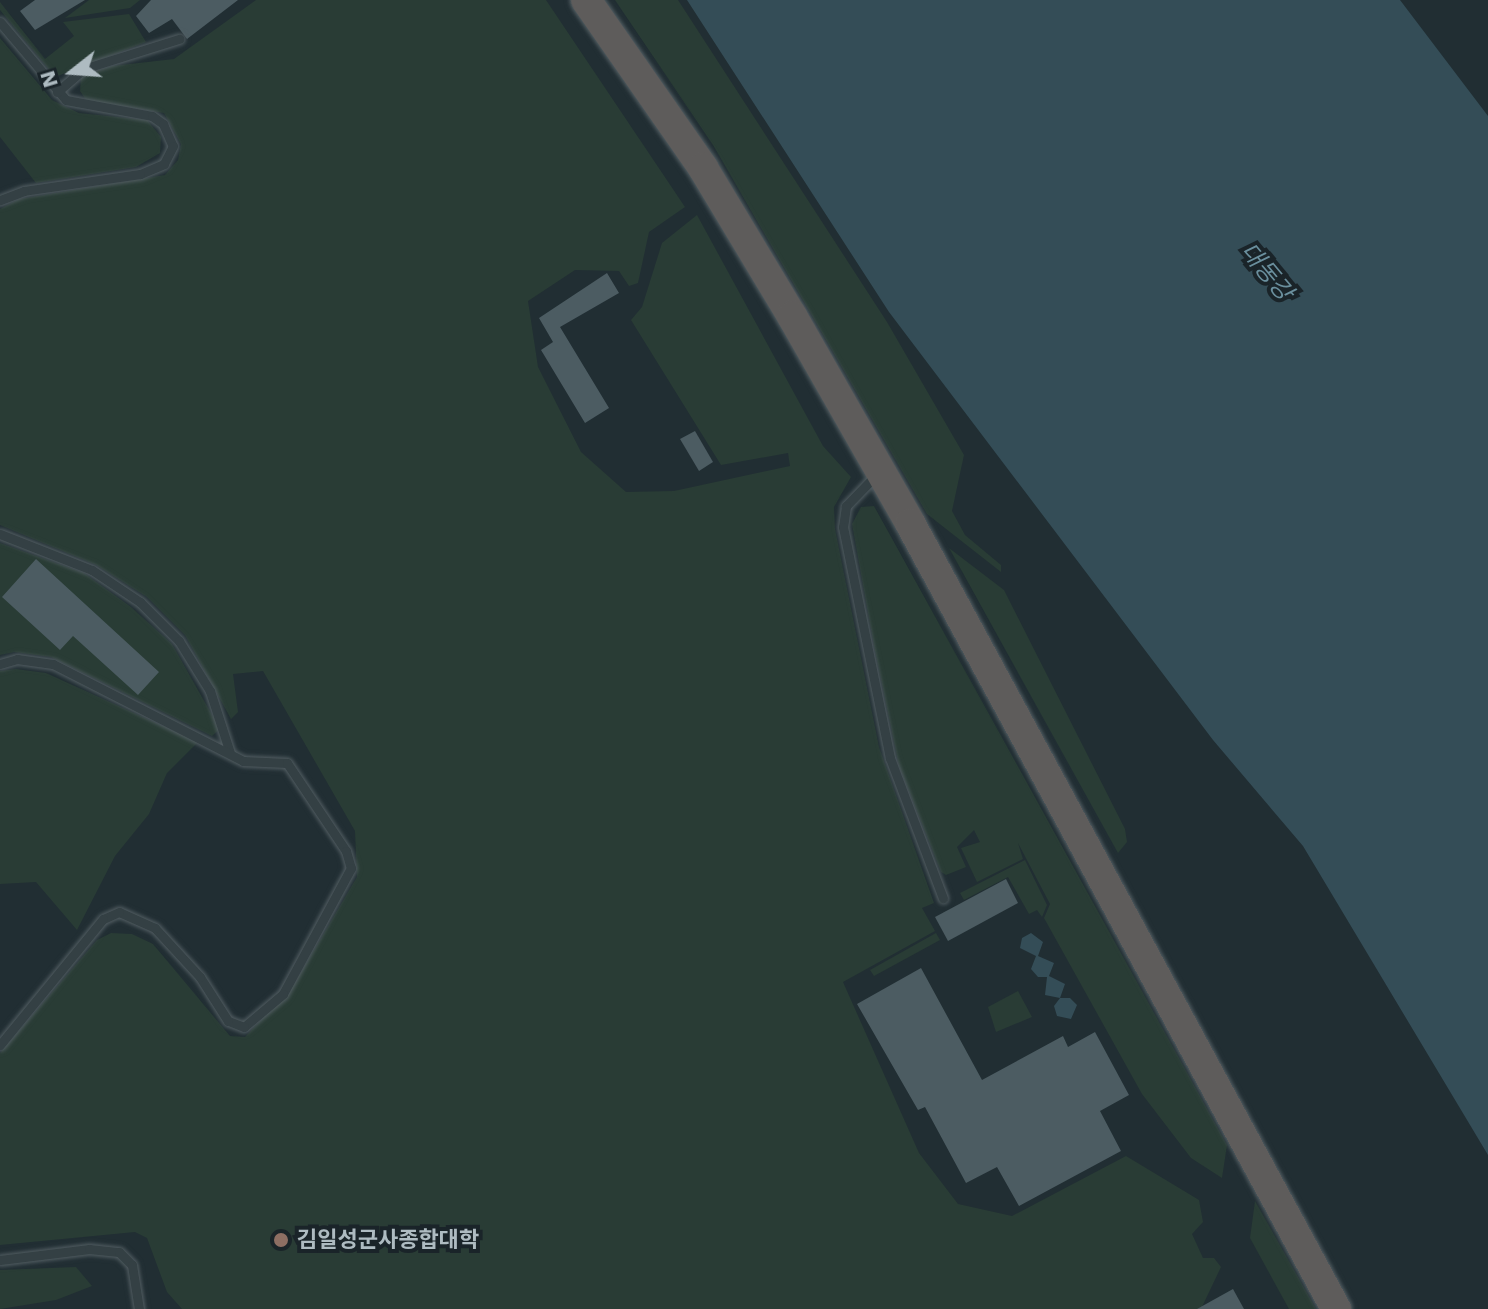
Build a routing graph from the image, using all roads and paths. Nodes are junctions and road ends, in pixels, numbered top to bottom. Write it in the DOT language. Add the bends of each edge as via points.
graph roads {
  1 [pos="586,0"];
  2 [pos="0,22"];
  3 [pos="179,39"];
  4 [pos="57,92"];
  5 [pos="0,200"];
  6 [pos="880,472"];
  7 [pos="0,534"];
  8 [pos="0,664"];
  9 [pos="230,753"];
  10 [pos="943,898"];
  11 [pos="0,1045"];
  12 [pos="0,1260"];
  13 [pos="139,1309"];
  14 [pos="1336,1309"];
  1 -- 6 [label="highway" via="703,168"];
  2 -- 4 [label="lane"];
  3 -- 4 [label="lane" via="83,69"];
  4 -- 5 [label="lane" via="80,106 152,116 170,135 170,157 140,174 24,191"];
  6 -- 10 [label="lane" via="850,499 843,527 890,758"];
  6 -- 14 [label="highway"];
  7 -- 9 [label="lane" via="92,570 140,602 179,641 210,691"];
  8 -- 9 [label="lane" via="17,659 53,664"];
  9 -- 11 [label="lane" via="243,761 287,763 346,851 351,868 283,994 244,1027 228,1021 200,977 155,928 119,912 103,919"];
  12 -- 13 [label="lane" via="89,1249 119,1252 132,1265"];
}
